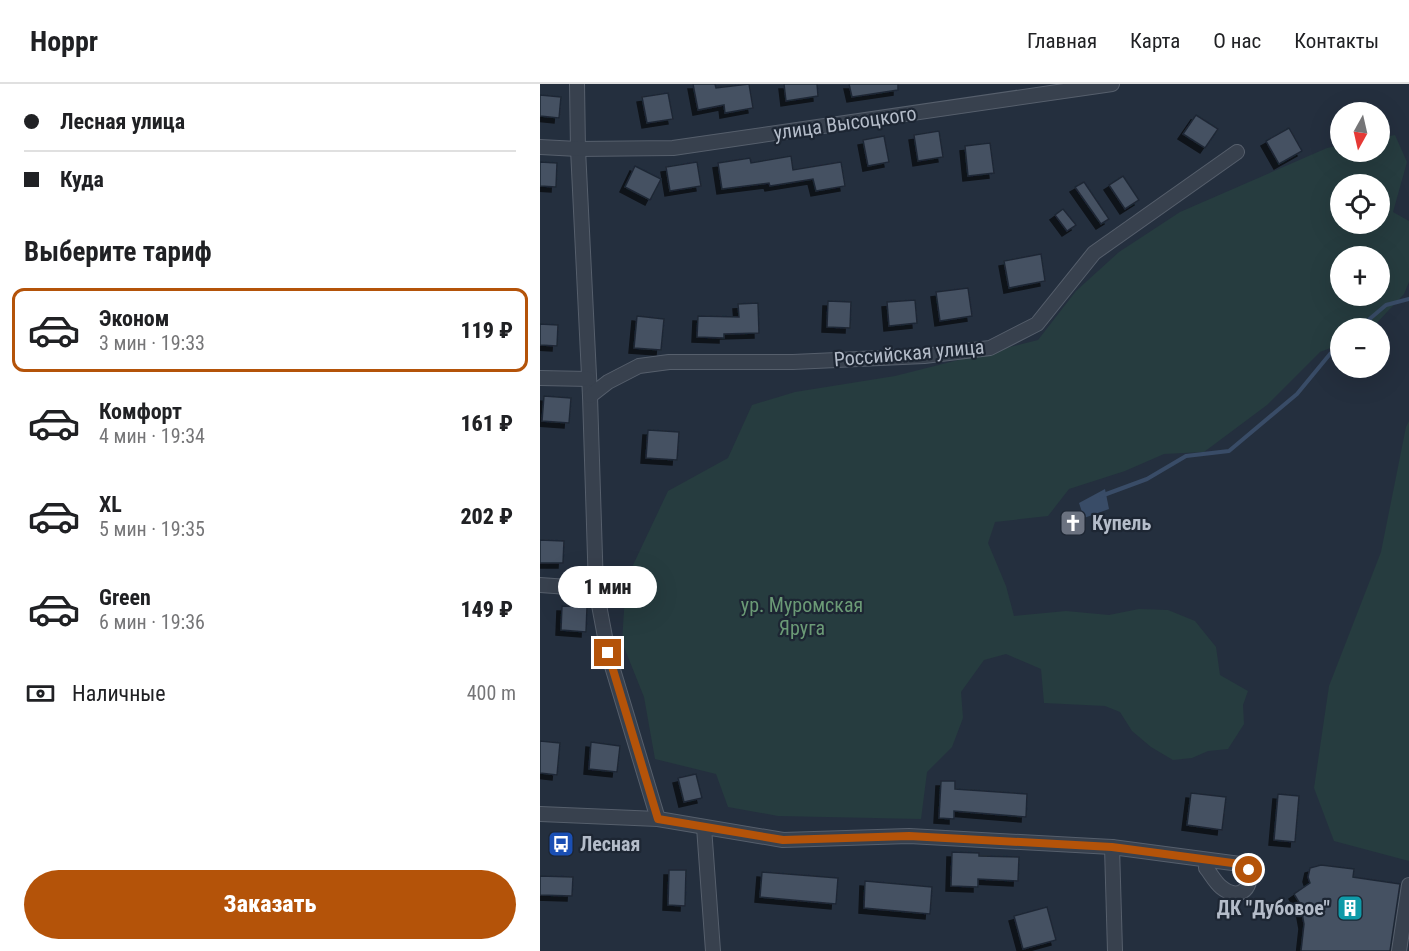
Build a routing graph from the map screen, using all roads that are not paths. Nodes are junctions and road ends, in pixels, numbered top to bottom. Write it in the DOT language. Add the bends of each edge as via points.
graph roads {
  1 [pos="577,84"];
  2 [pos="1112,84"];
  3 [pos="540,147"];
  4 [pos="578,149"];
  5 [pos="1237,152"];
  6 [pos="540,378"];
  7 [pos="589,380"];
  8 [pos="590,396"];
  9 [pos="540,585"];
  10 [pos="596,589"];
  11 [pos="540,814"];
  12 [pos="658,819"];
  13 [pos="704,827"];
  14 [pos="1112,847"];
  15 [pos="1207,860"];
  16 [pos="1409,885"];
  17 [pos="713,951"];
  18 [pos="1115,951"];
  19 [pos="1399,951"];
  1 -- 4 [label="street"];
  2 -- 4 [label="street, улица Высоцкого" via="674,148"];
  3 -- 4 [label="street, улица Высоцкого"];
  4 -- 7 [label="street"];
  5 -- 8 [label="street, Российская улица" via="1094,254 1038,324 990,348 924,356 794,362 669,362 639,366"];
  6 -- 7 [label="street"];
  7 -- 8 [label="street"];
  8 -- 10 [label="street"];
  9 -- 10 [label="street"];
  10 -- 12 [label="street" via="608,653"];
  11 -- 12 [label="street"];
  12 -- 13 [label="street"];
  13 -- 14 [label="street" via="783,840 909,836"];
  13 -- 17 [label="street"];
  14 -- 15 [label="street"];
  14 -- 18 [label="street"];
  16 -- 19 [label="street"];
}
